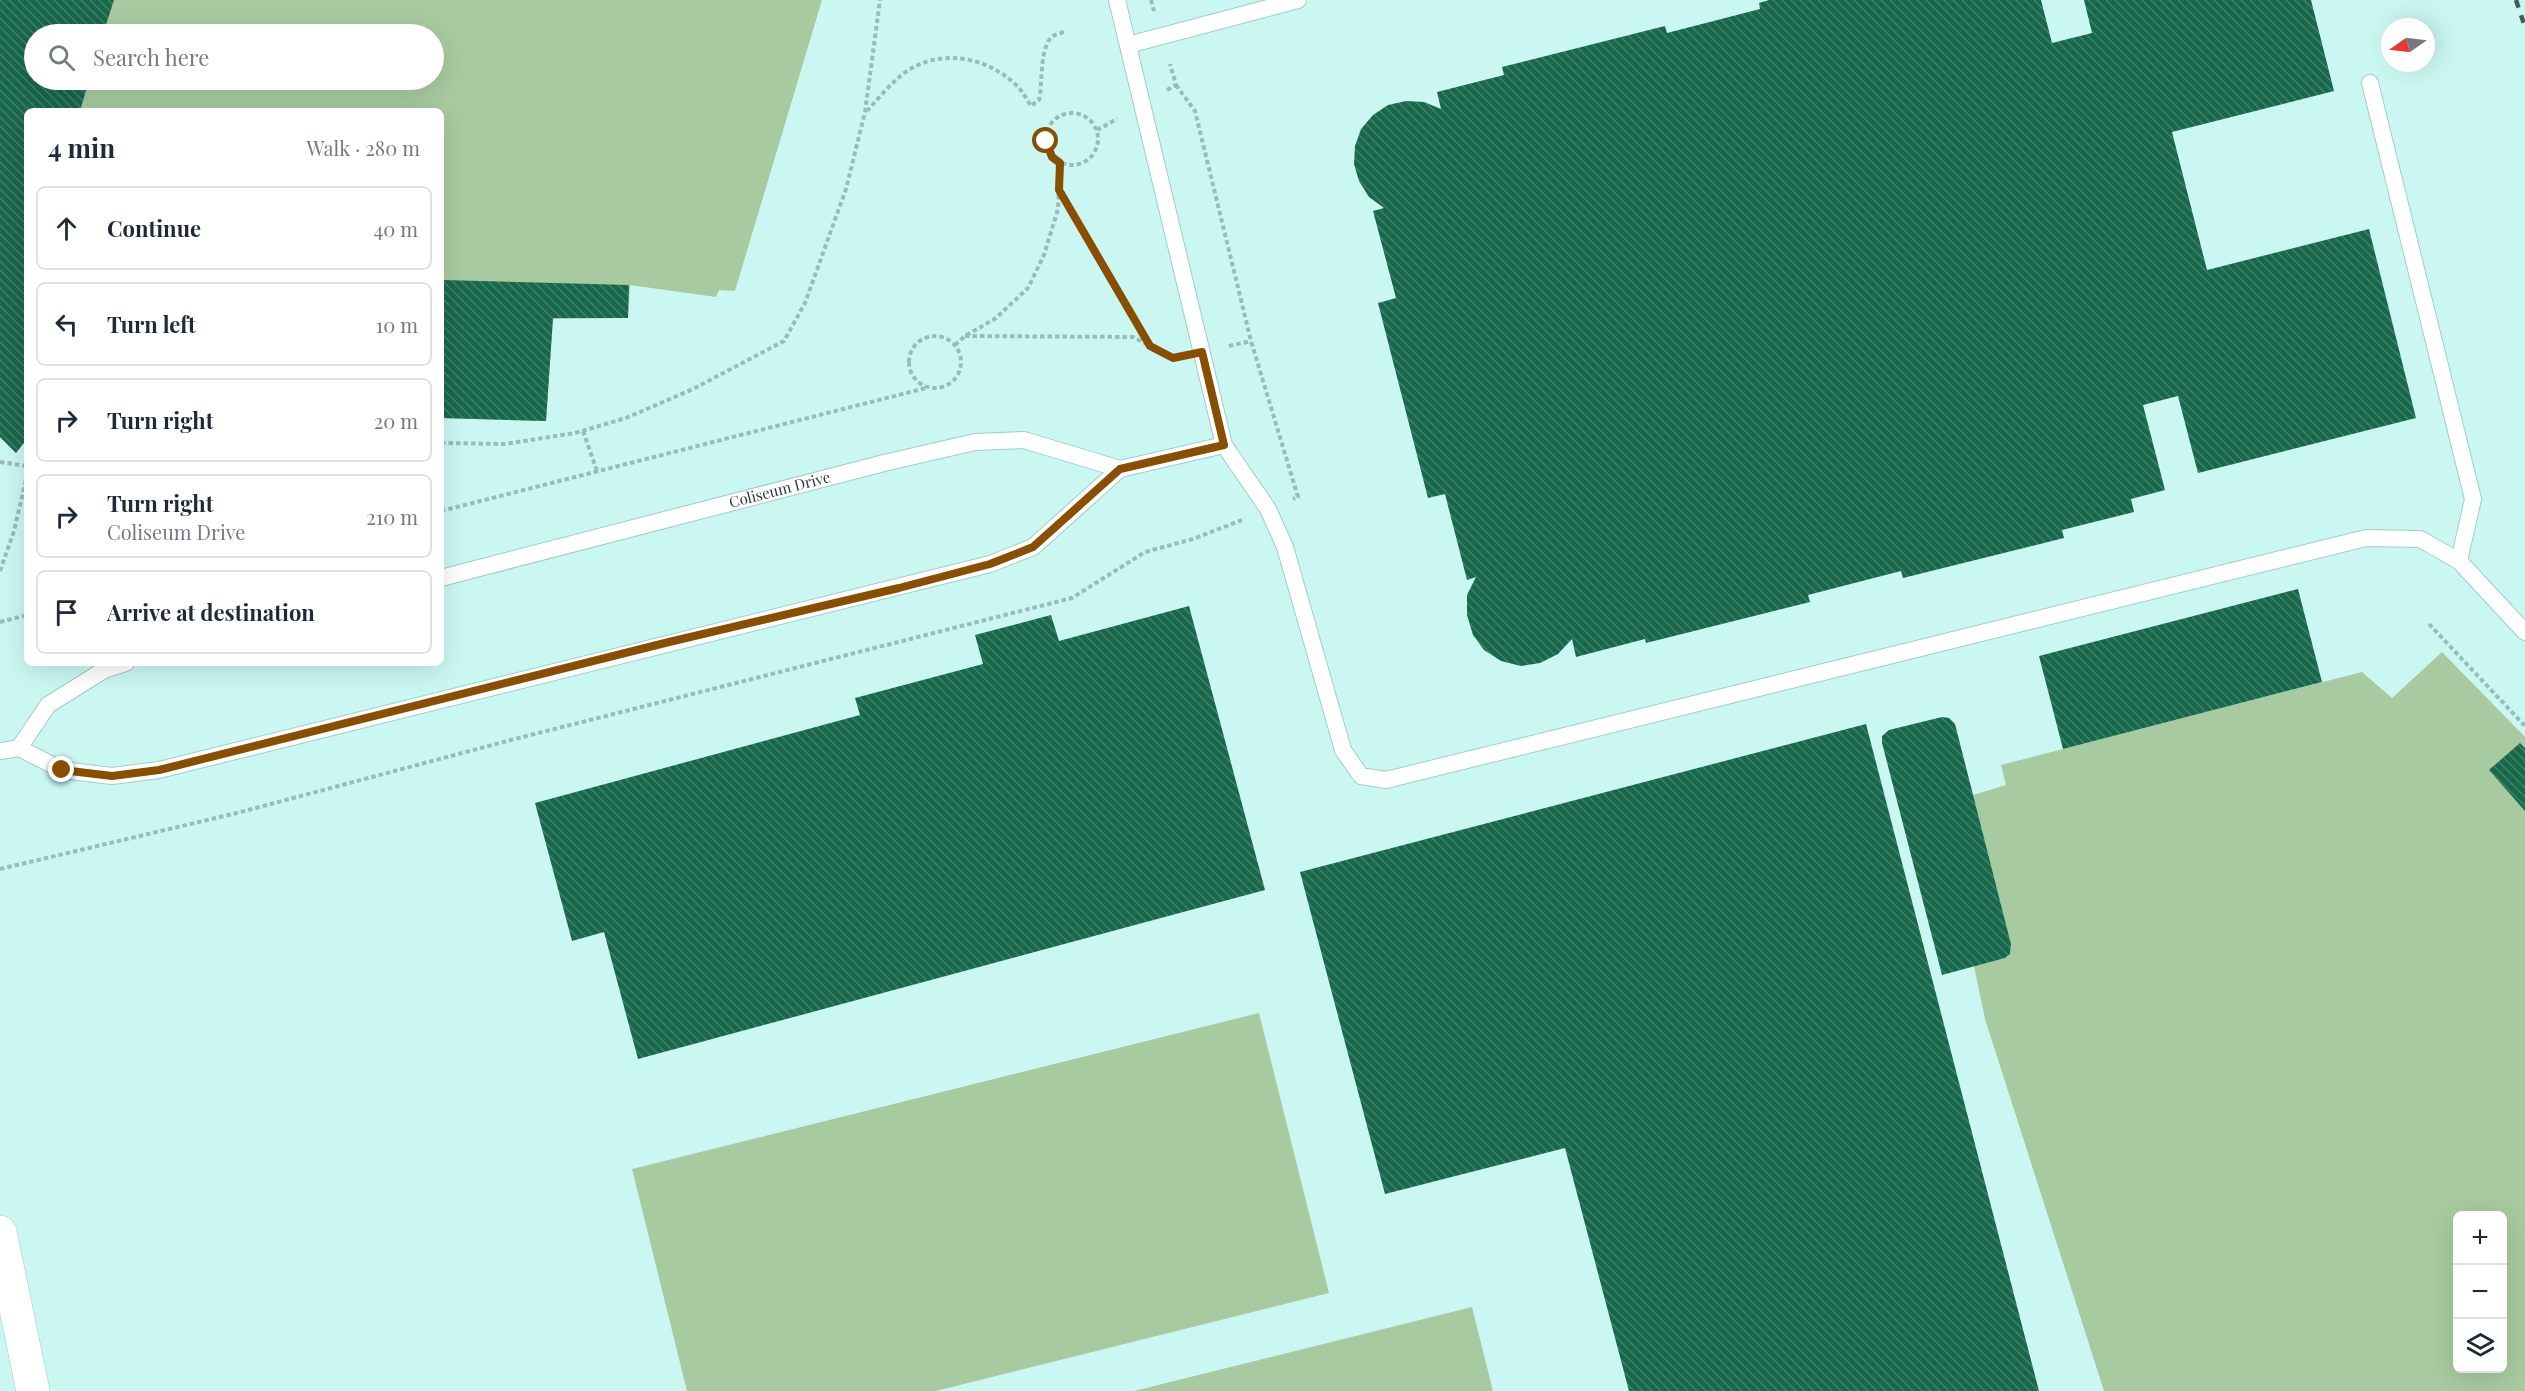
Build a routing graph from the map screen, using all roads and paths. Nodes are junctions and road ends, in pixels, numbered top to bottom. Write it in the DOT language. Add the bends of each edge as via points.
graph roads {
  1 [pos="880,0"];
  2 [pos="1117,0"];
  3 [pos="1298,0"];
  4 [pos="1066,31"];
  5 [pos="1128,45"];
  6 [pos="2370,83"];
  7 [pos="1176,85"];
  8 [pos="866,112"];
  9 [pos="1060,163"];
  10 [pos="1059,190"];
  11 [pos="965,336"];
  12 [pos="1251,341"];
  13 [pos="955,345"];
  14 [pos="1150,346"];
  15 [pos="1202,352"];
  16 [pos="926,388"];
  17 [pos="583,431"];
  18 [pos="444,443"];
  19 [pos="1224,445"];
  20 [pos="0,462"];
  21 [pos="24,466"];
  22 [pos="1120,469"];
  23 [pos="597,471"];
  24 [pos="24,488"];
  25 [pos="1268,509"];
  26 [pos="444,511"];
  27 [pos="2460,561"];
  28 [pos="0,571"];
  29 [pos="444,577"];
  30 [pos="24,616"];
  31 [pos="0,622"];
  32 [pos="2429,624"];
  33 [pos="2525,632"];
  34 [pos="117,666"];
  35 [pos="2525,726"];
  36 [pos="19,748"];
  37 [pos="0,752"];
  38 [pos="0,869"];
  39 [pos="0,1232"];
  40 [pos="33,1391"];
  1 -- 8 [label="path"];
  2 -- 5 [label="lane"];
  3 -- 5 [label="lane"];
  4 -- 8 [label="path" via="1052,37 1044,50 1039,100 1031,106 1019,87 1000,71 979,62 950,57 924,63 903,74"];
  5 -- 15 [label="lane"];
  6 -- 27 [label="lane" via="2473,499"];
  7 -- 12 [label="path" via="1195,111"];
  8 -- 17 [label="path" via="846,189 805,303 784,341 693,389 626,418"];
  9 -- 9 [label="path" via="1077,166 1093,156 1099,139 1093,123 1079,113 1062,114 1046,133 1048,150"];
  9 -- 10 [label="path"];
  10 -- 11 [label="path" via="1058,209 1044,255 1028,288 996,318"];
  10 -- 14 [label="path"];
  11 -- 13 [label="path"];
  11 -- 14 [label="path" via="1133,337"];
  12 -- 15 [label="path"];
  12 -- 25 [label="path" via="1298,497"];
  13 -- 16 [label="path" via="962,361 957,377 943,388"];
  13 -- 16 [label="path" via="948,339 931,336 923,338 911,351 908,359 912,376"];
  14 -- 15 [label="path" via="1173,358"];
  15 -- 19 [label="lane"];
  16 -- 23 [label="path"];
  17 -- 18 [label="path" via="505,444"];
  17 -- 23 [label="path"];
  19 -- 22 [label="lane, Coliseum Drive"];
  19 -- 25 [label="lane"];
  20 -- 21 [label="path"];
  22 -- 29 [label="lane, Coliseum Drive" via="1024,440 975,442"];
  22 -- 36 [label="lane, Coliseum Drive" via="1033,547 990,564 899,588 159,770 112,776 62,770"];
  23 -- 26 [label="path"];
  24 -- 28 [label="path"];
  25 -- 27 [label="lane" via="1285,548 1343,750 1361,776 1386,780 2366,538 2420,539"];
  25 -- 38 [label="path" via="1192,539 1145,552 1072,598 219,817"];
  27 -- 33 [label="lane"];
  30 -- 31 [label="path"];
  32 -- 35 [label="path"];
  34 -- 36 [label="lane" via="48,705"];
  36 -- 37 [label="lane"];
  39 -- 40 [label="main road"];
}
